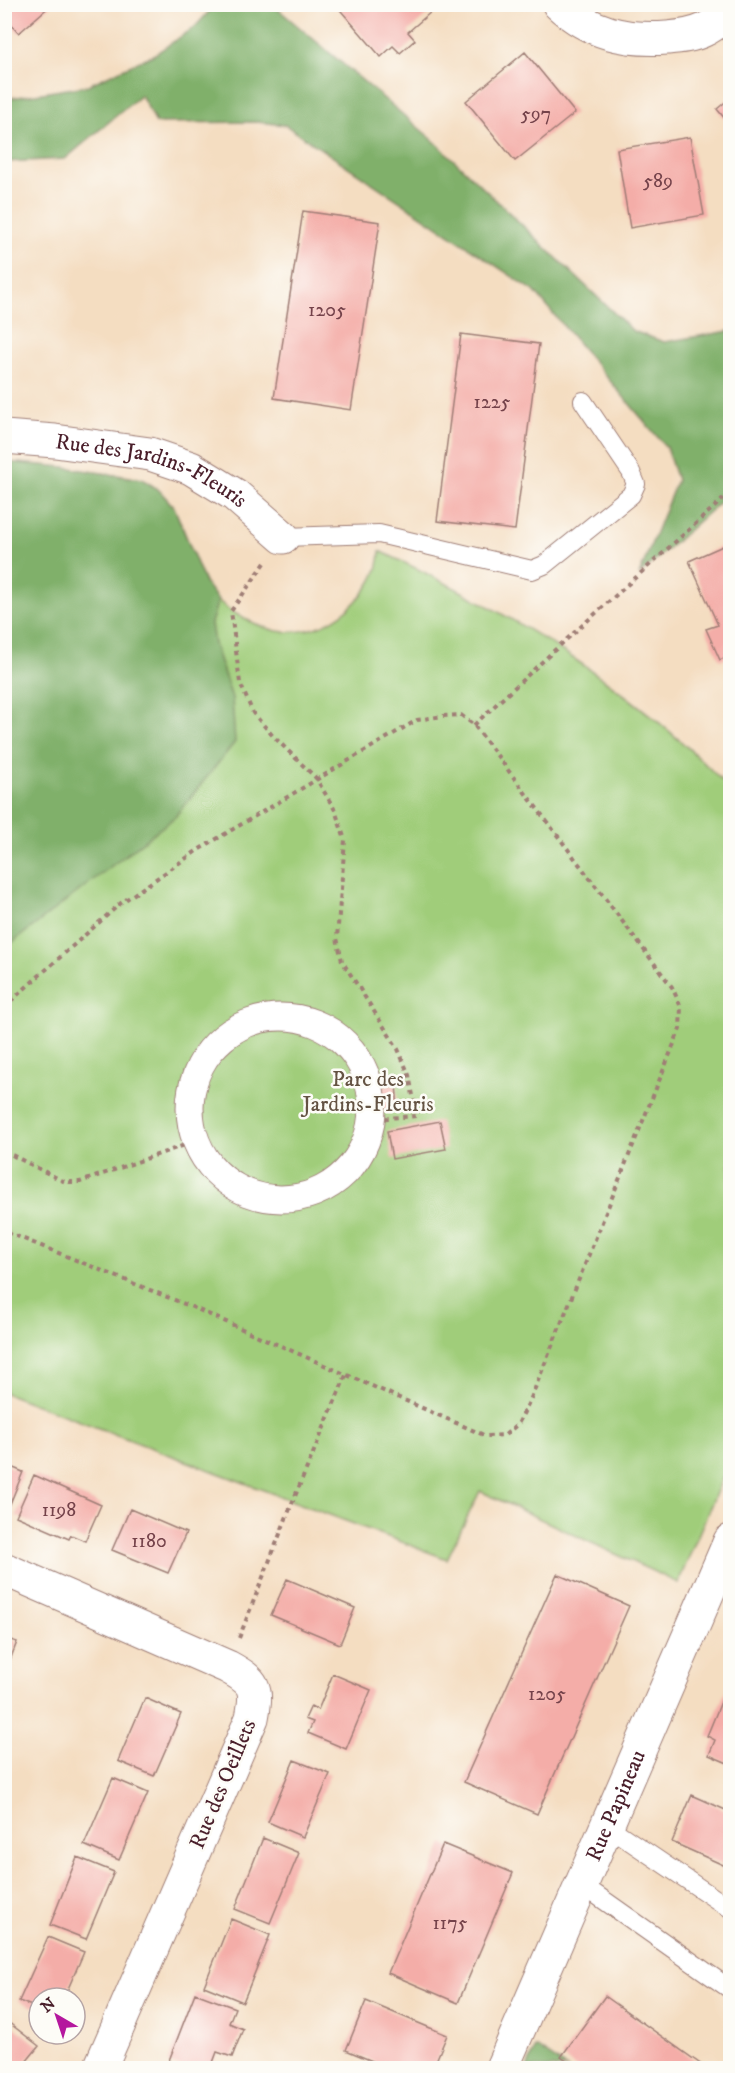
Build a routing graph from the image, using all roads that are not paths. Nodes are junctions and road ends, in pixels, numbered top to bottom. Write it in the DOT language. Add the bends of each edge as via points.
graph roads {
  1 [pos="559,4"];
  2 [pos="730,12"];
  3 [pos="583,401"];
  4 [pos="4,437"];
  5 [pos="283,537"];
  6 [pos="372,1119"];
  7 [pos="730,1541"];
  8 [pos="4,1569"];
  9 [pos="606,1825"];
  10 [pos="580,1884"];
  11 [pos="730,1908"];
  12 [pos="730,1989"];
  13 [pos="100,2068"];
  14 [pos="502,2068"];
  1 -- 2 [label="street" via="592,28 635,39 682,37 703,30"];
  3 -- 5 [label="lane" via="636,484 631,495 544,565 532,570 379,534"];
  4 -- 5 [label="street, Rue des Jardins-Fleuris" via="150,454 191,468 235,495"];
  6 -- 6 [label="street" via="357,1158 332,1184 298,1198 262,1198 229,1183 204,1157 191,1122 190,1103 201,1066 226,1036 242,1026 280,1017 309,1022 335,1035 349,1048 368,1081"];
  7 -- 9 [label="street, Rue Papineau"];
  8 -- 13 [label="street, Rue des Oeillets" via="228,1667 249,1679 256,1697 252,1718"];
  9 -- 10 [label="street, Rue Papineau"];
  9 -- 11 [label="lane"];
  10 -- 12 [label="lane"];
  10 -- 14 [label="street, Rue Papineau"];
}
